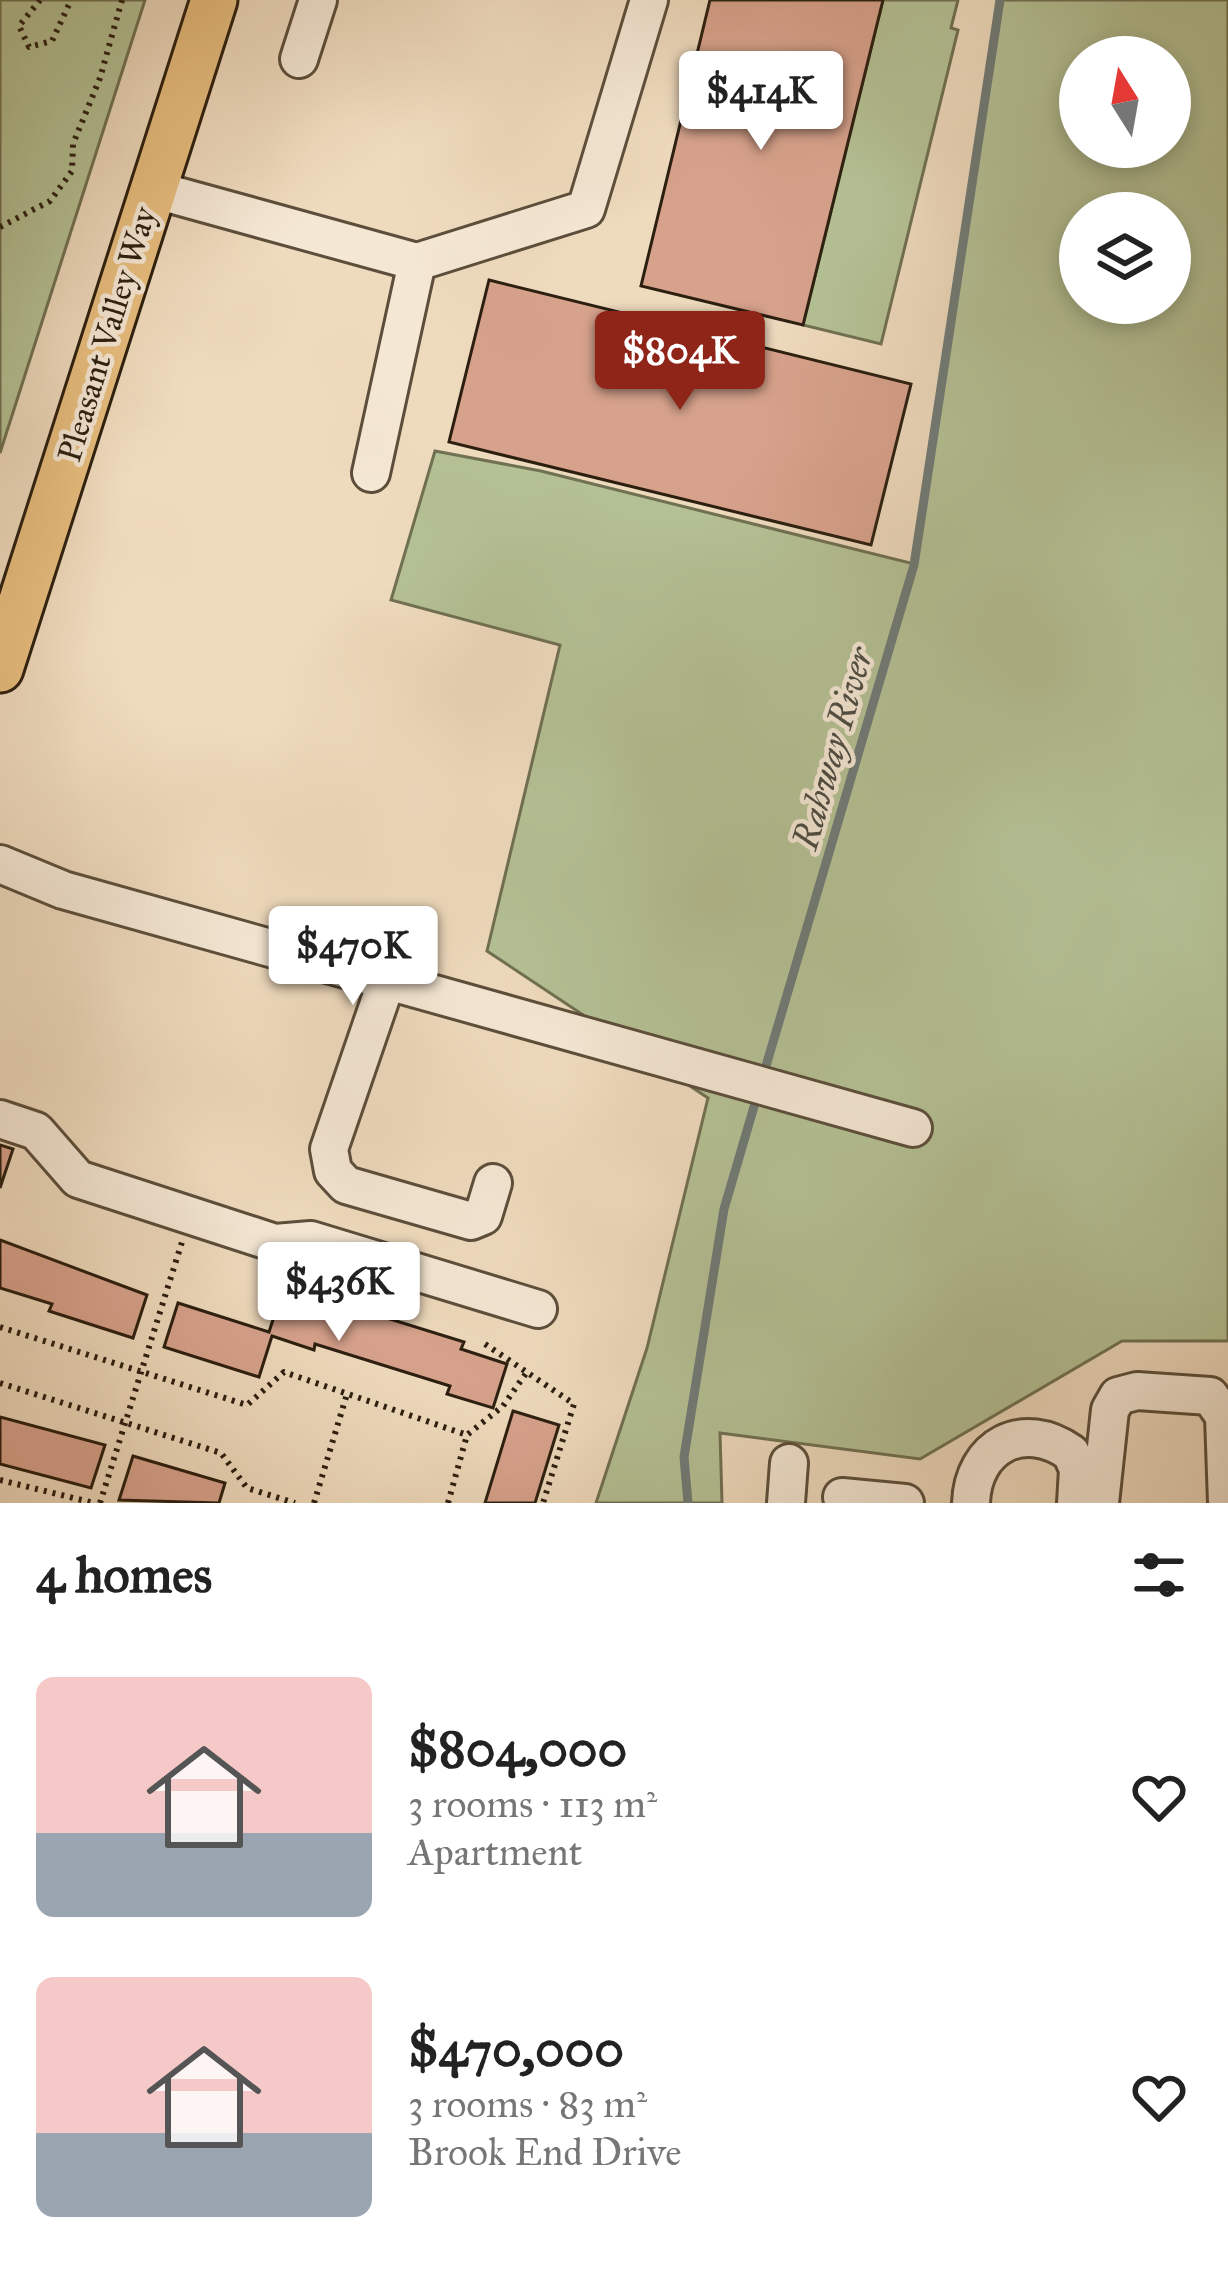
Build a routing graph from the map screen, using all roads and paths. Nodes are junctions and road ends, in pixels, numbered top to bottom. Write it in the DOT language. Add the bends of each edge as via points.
graph roads {
  1 [pos="40,0"];
  2 [pos="70,0"];
  3 [pos="122,0"];
  4 [pos="214,0"];
  5 [pos="318,0"];
  6 [pos="649,0"];
  7 [pos="299,59"];
  8 [pos="152,189"];
  9 [pos="0,227"];
  10 [pos="417,262"];
  11 [pos="371,473"];
  12 [pos="0,669"];
  13 [pos="0,864"];
  14 [pos="387,980"];
  15 [pos="0,1120"];
  16 [pos="913,1128"];
  17 [pos="493,1183"];
  18 [pos="190,1216"];
  19 [pos="538,1309"];
  20 [pos="0,1327"];
  21 [pos="485,1344"];
  22 [pos="529,1369"];
  23 [pos="141,1372"];
  24 [pos="0,1383"];
  25 [pos="347,1394"];
  26 [pos="125,1422"];
  27 [pos="467,1435"];
  28 [pos="789,1463"];
  29 [pos="0,1480"];
  30 [pos="842,1497"];
  31 [pos="97,1503"];
  32 [pos="295,1503"];
  33 [pos="314,1503"];
  34 [pos="448,1503"];
  35 [pos="543,1503"];
  36 [pos="786,1503"];
  37 [pos="905,1503"];
  38 [pos="971,1503"];
  39 [pos="1076,1503"];
  40 [pos="1100,1503"];
  41 [pos="1227,1503"];
  1 -- 2 [label="path" via="19,26 29,47 52,41"];
  3 -- 9 [label="path" via="73,144 72,171 50,201"];
  4 -- 8 [label="main road, Pleasant Valley Way"];
  5 -- 7 [label="street"];
  6 -- 10 [label="street" via="586,208"];
  8 -- 10 [label="street"];
  8 -- 12 [label="main road, Pleasant Valley Way"];
  10 -- 11 [label="street"];
  13 -- 14 [label="street" via="63,890"];
  14 -- 16 [label="street"];
  14 -- 17 [label="street" via="329,1150 333,1171 346,1185 471,1221 483,1216"];
  15 -- 18 [label="street" via="36,1131 78,1179"];
  18 -- 19 [label="street" via="275,1243 310,1240"];
  18 -- 23 [label="path"];
  20 -- 23 [label="path"];
  21 -- 22 [label="path"];
  22 -- 27 [label="path" via="503,1406"];
  22 -- 35 [label="path" via="574,1404"];
  23 -- 25 [label="path" via="247,1406 284,1372"];
  23 -- 26 [label="path"];
  24 -- 26 [label="path"];
  25 -- 27 [label="path"];
  25 -- 33 [label="path"];
  26 -- 31 [label="path"];
  26 -- 32 [label="path" via="221,1453 247,1488"];
  27 -- 34 [label="path"];
  28 -- 36 [label="street"];
  29 -- 31 [label="path"];
  30 -- 37 [label="street"];
  38 -- 39 [label="street" via="981,1461 1033,1438 1071,1454"];
  40 -- 41 [label="street" via="1110,1410 1118,1396 1137,1391 1218,1403"];
}
